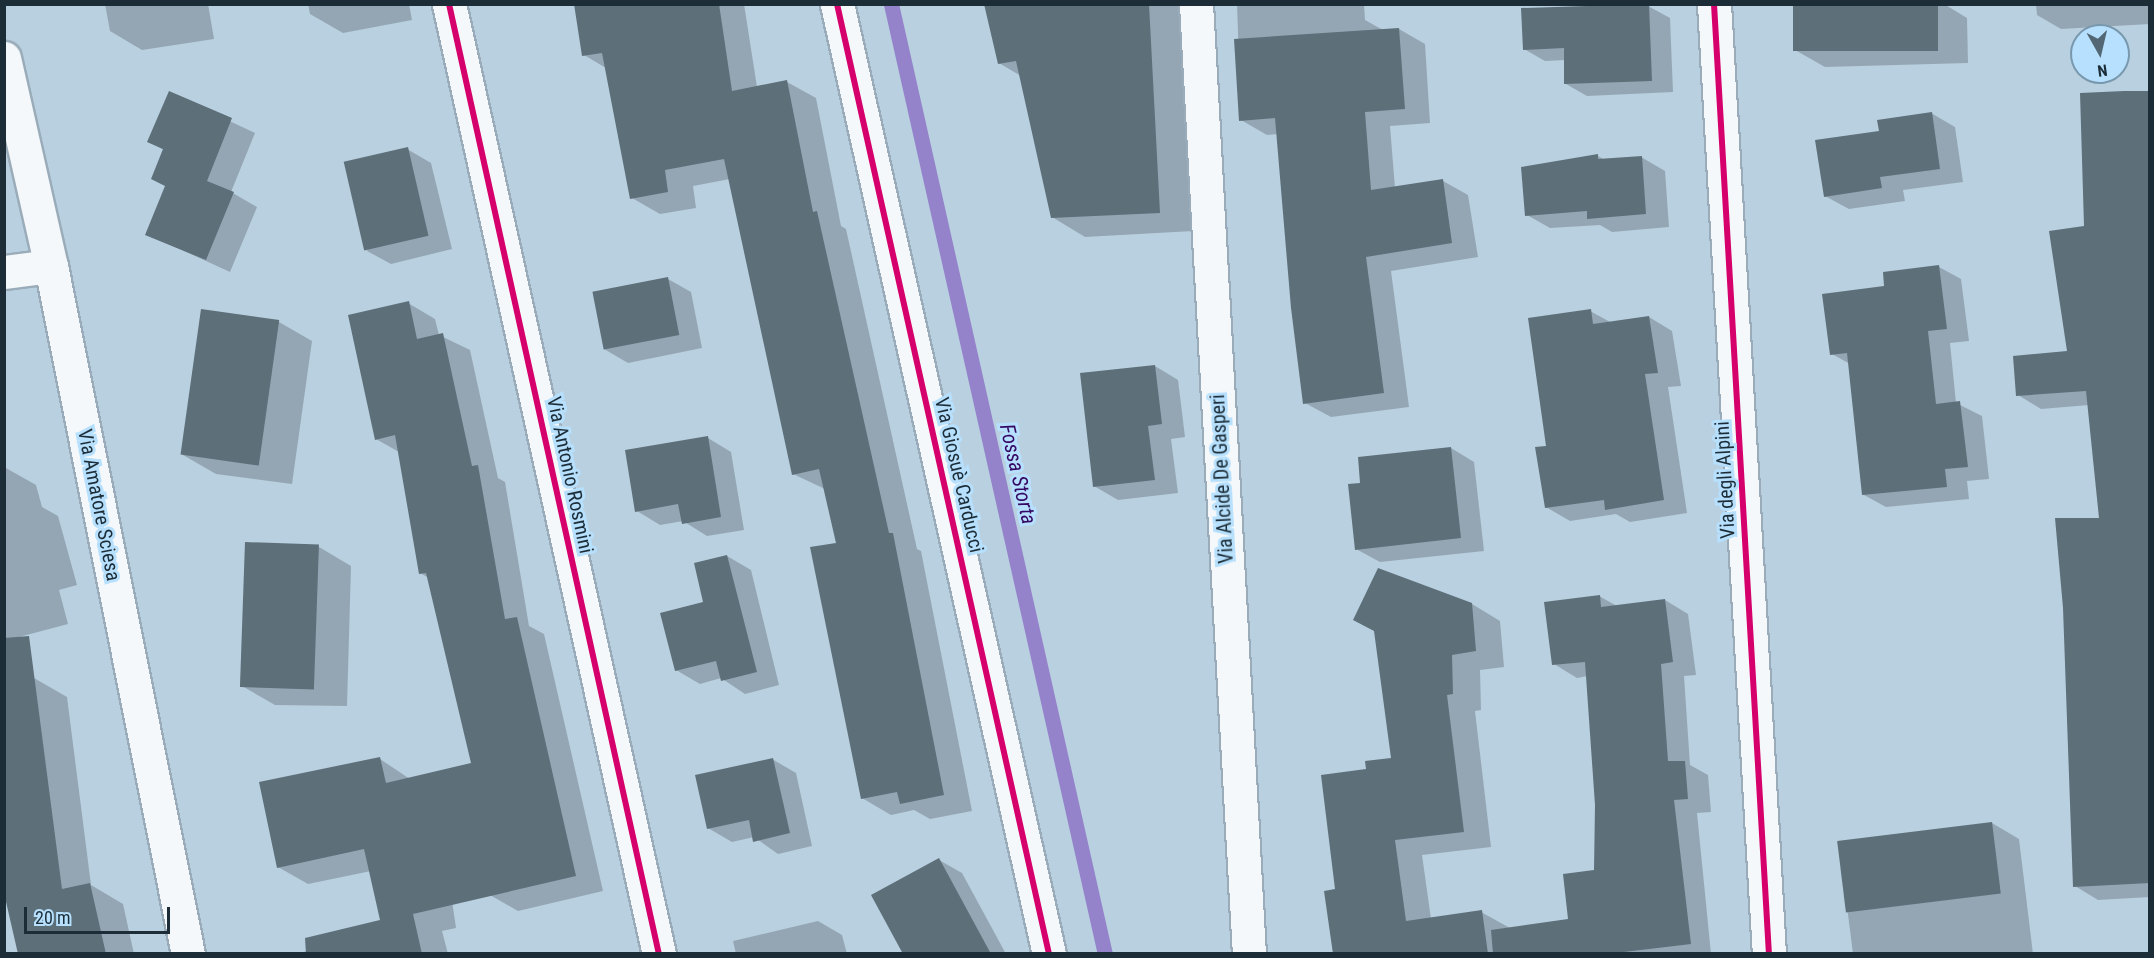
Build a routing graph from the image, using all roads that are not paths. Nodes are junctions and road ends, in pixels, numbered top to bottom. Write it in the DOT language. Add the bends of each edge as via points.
graph roads {
  1 [pos="449,4"];
  2 [pos="837,4"];
  3 [pos="1196,4"];
  4 [pos="1714,4"];
  5 [pos="4,58"];
  6 [pos="51,266"];
  7 [pos="4,272"];
  8 [pos="188,954"];
  9 [pos="659,954"];
  10 [pos="1049,954"];
  11 [pos="1249,954"];
  12 [pos="1769,954"];
  1 -- 9 [label="street, Via Antonio Rosmini"];
  2 -- 10 [label="street, Via Giosuè Carducci"];
  3 -- 11 [label="street, Via Alcide De Gasperi"];
  4 -- 12 [label="street, Via degli Alpini"];
  5 -- 6 [label="street, Via Amatore Sciesa"];
  6 -- 7 [label="street"];
  6 -- 8 [label="street, Via Amatore Sciesa"];
}
